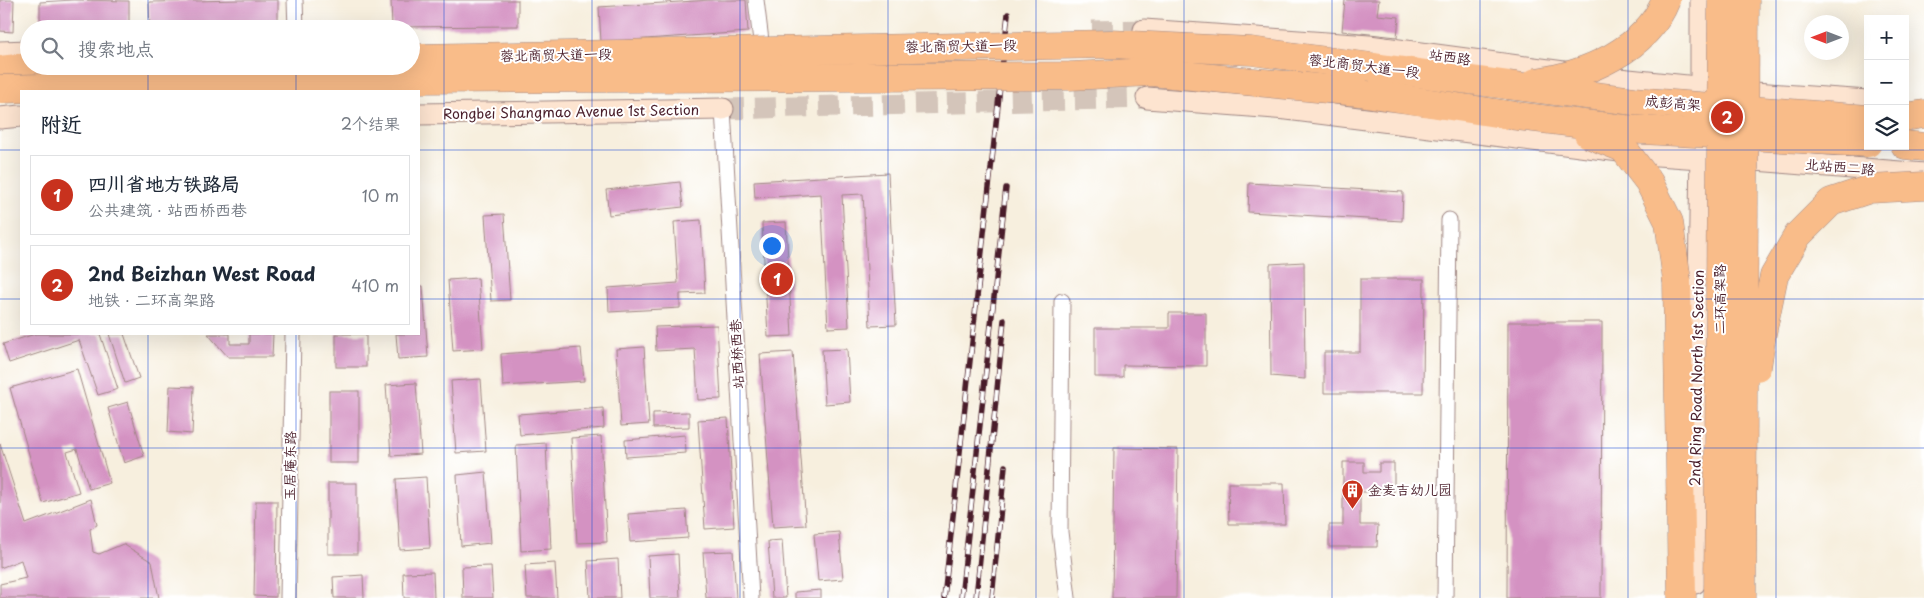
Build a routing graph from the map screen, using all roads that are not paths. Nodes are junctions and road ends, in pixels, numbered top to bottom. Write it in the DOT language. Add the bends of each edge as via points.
graph roads {
  1 [pos="295,0"];
  2 [pos="756,0"];
  3 [pos="1666,0"];
  4 [pos="1701,0"];
  5 [pos="1722,0"];
  6 [pos="1745,0"];
  7 [pos="1756,0"];
  8 [pos="296,20"];
  9 [pos="1144,30"];
  10 [pos="761,41"];
  11 [pos="420,45"];
  12 [pos="20,51"];
  13 [pos="0,52"];
  14 [pos="420,58"];
  15 [pos="20,68"];
  16 [pos="0,70"];
  17 [pos="297,75"];
  18 [pos="1508,86"];
  19 [pos="1701,87"];
  20 [pos="0,89"];
  21 [pos="296,90"];
  22 [pos="1755,93"];
  23 [pos="1147,98"];
  24 [pos="1864,101"];
  25 [pos="1909,104"];
  26 [pos="1924,105"];
  27 [pos="723,109"];
  28 [pos="420,114"];
  29 [pos="1924,114"];
  30 [pos="1509,115"];
  31 [pos="20,116"];
  32 [pos="1909,116"];
  33 [pos="0,118"];
  34 [pos="1864,119"];
  35 [pos="1909,122"];
  36 [pos="1924,124"];
  37 [pos="1864,143"];
  38 [pos="1909,146"];
  39 [pos="1924,146"];
  40 [pos="1700,158"];
  41 [pos="1755,160"];
  42 [pos="1924,174"];
  43 [pos="1924,186"];
  44 [pos="1449,220"];
  45 [pos="1062,301"];
  46 [pos="292,335"];
  47 [pos="1742,488"];
  48 [pos="1742,520"];
  49 [pos="288,598"];
  50 [pos="751,598"];
  51 [pos="1068,598"];
  52 [pos="1445,598"];
  53 [pos="1682,598"];
  54 [pos="1695,598"];
  55 [pos="1718,598"];
  56 [pos="1742,598"];
  57 [pos="1752,598"];
  1 -- 8 [label="street"];
  2 -- 10 [label="street"];
  3 -- 18 [label="highway, bridge" via="1660,14 1633,44 1591,68 1556,79"];
  4 -- 19 [label="main road, 2nd Ring Road North 1st Section"];
  5 -- 55 [label="highway, 二环高架路, bridge"];
  6 -- 47 [label="highway, 二环高架路, bridge"];
  7 -- 22 [label="main road"];
  9 -- 19 [label="main road, 站西路" via="1369,46"];
  10 -- 11 [label="main road, 蓉北商贸大道一段" via="532,48"];
  12 -- 13 [label="main road"];
  14 -- 18 [label="highway, 蓉北商贸大道一段, bridge" via="1111,44 1251,51"];
  15 -- 16 [label="highway"];
  17 -- 21 [label="street"];
  18 -- 34 [label="highway, 成彭高架, bridge" via="1634,101"];
  19 -- 22 [label="main road, 站西路"];
  19 -- 40 [label="main road, 2nd Ring Road North 1st Section"];
  20 -- 30 [label="highway, 蓉北商贸大道一段, bridge" via="418,79 1070,76 1151,72 1360,92"];
  22 -- 24 [label="main road"];
  22 -- 41 [label="main road"];
  23 -- 40 [label="main road" via="1287,109 1643,154"];
  25 -- 26 [label="main road"];
  27 -- 28 [label="main road, Rongbei Shangmao Avenue 1st Section"];
  27 -- 50 [label="street, 站西桥西巷"];
  29 -- 32 [label="highway"];
  30 -- 37 [label="highway, 成彭高架, bridge" via="1625,129"];
  30 -- 53 [label="highway, bridge" via="1587,134 1623,148 1649,182 1668,222 1676,281"];
  31 -- 33 [label="main road"];
  35 -- 36 [label="highway"];
  38 -- 39 [label="highway"];
  40 -- 41 [label="main road"];
  40 -- 54 [label="main road, 2nd Ring Road North 1st Section"];
  41 -- 42 [label="main road, 北站西二路"];
  41 -- 57 [label="main road"];
  43 -- 47 [label="highway, bridge" via="1870,189 1832,202 1798,234 1774,276 1762,334"];
  44 -- 52 [label="street"];
  45 -- 51 [label="street" via="1060,532"];
  46 -- 49 [label="street, 玉居庵东路"];
  47 -- 48 [label="highway, 二环高架路, bridge"];
  48 -- 56 [label="highway, 二环高架路, bridge"];
  48 -- 57 [label="highway, bridge"];
}
